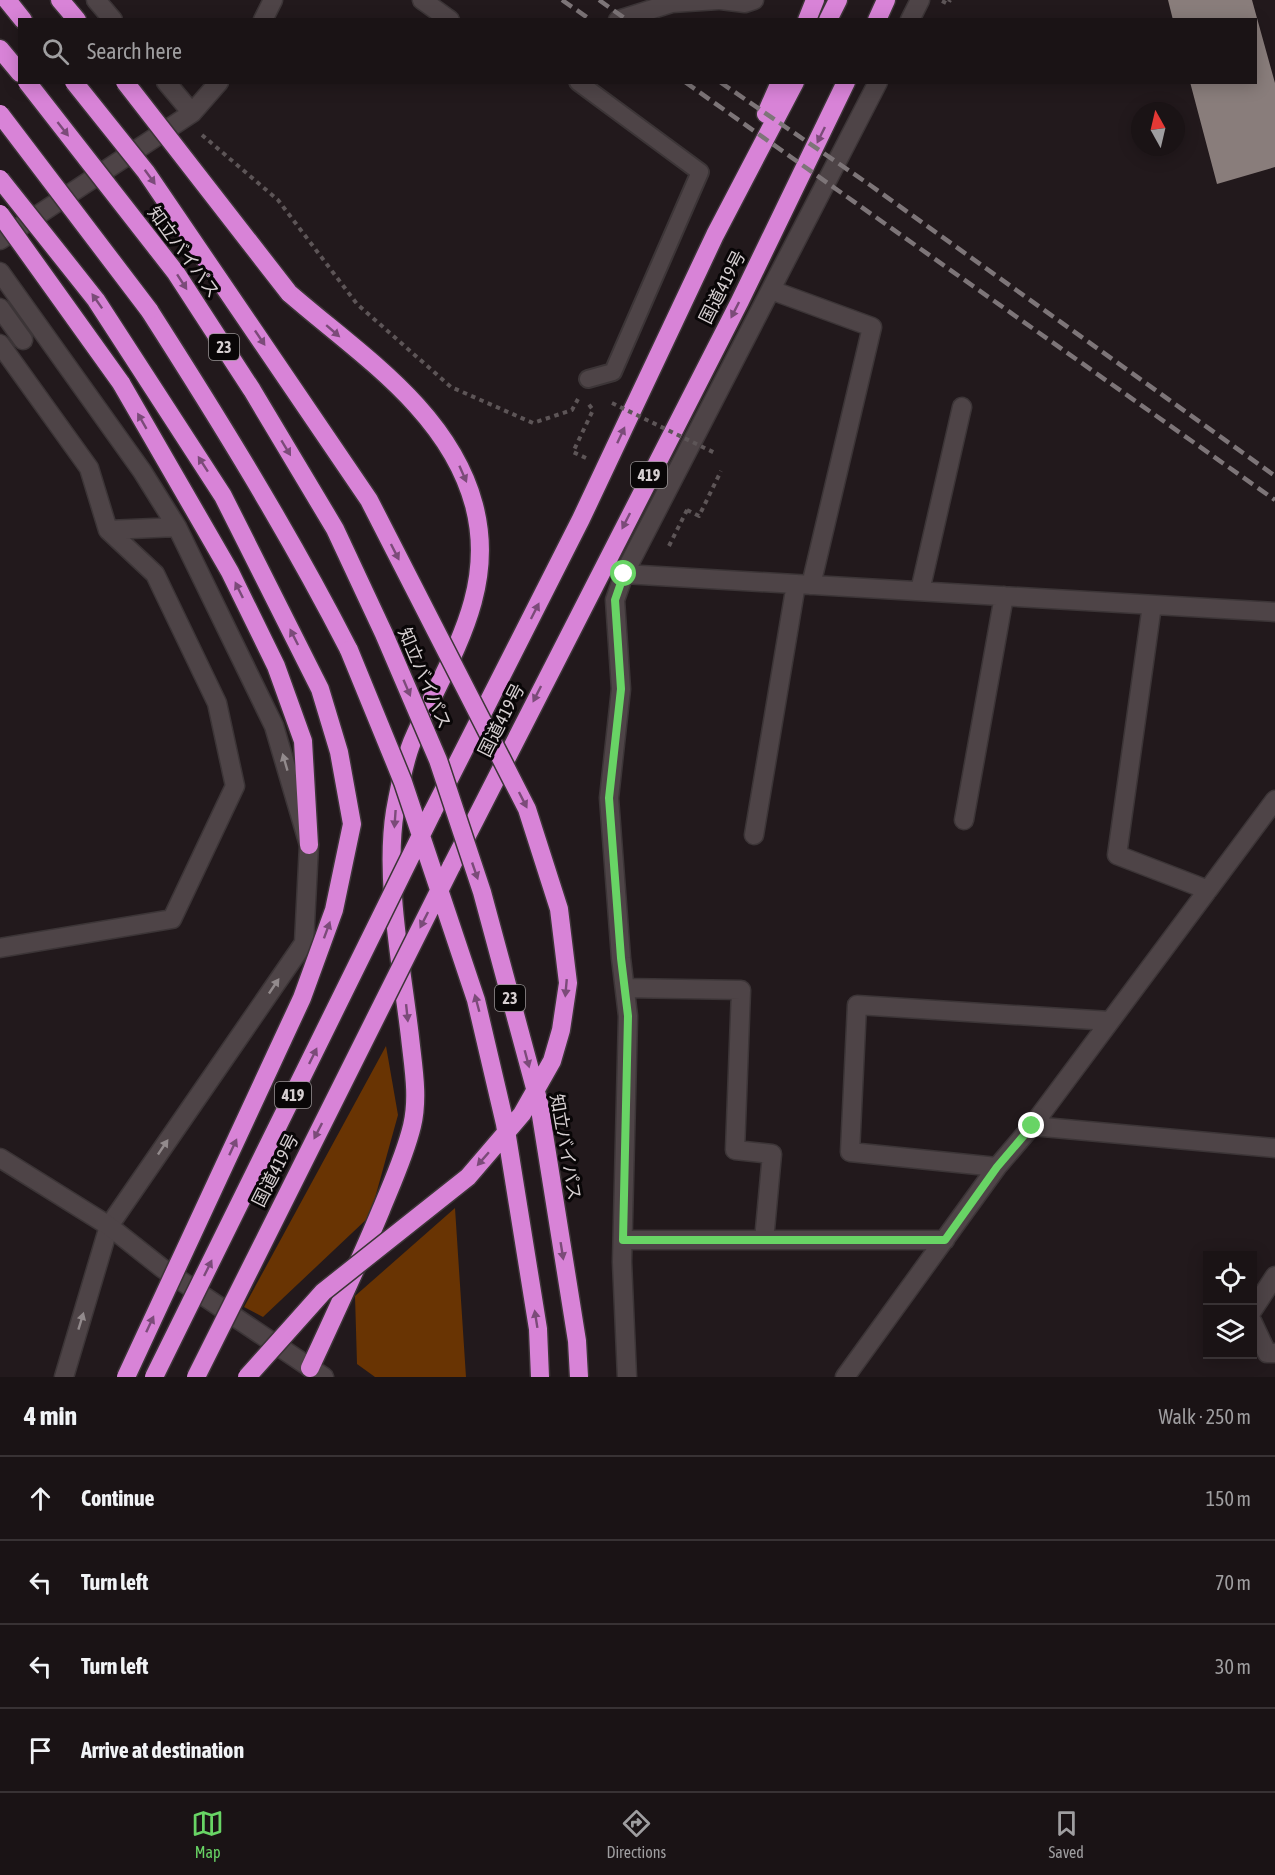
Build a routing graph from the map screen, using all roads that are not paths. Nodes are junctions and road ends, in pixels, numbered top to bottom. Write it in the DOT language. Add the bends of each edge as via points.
graph roads {
  1 [pos="7,0"];
  2 [pos="60,0"];
  3 [pos="96,0"];
  4 [pos="273,0"];
  5 [pos="422,0"];
  6 [pos="720,0"];
  7 [pos="754,0"];
  8 [pos="815,0"];
  9 [pos="838,0"];
  10 [pos="886,0"];
  11 [pos="920,0"];
  12 [pos="21,18"];
  13 [pos="74,18"];
  14 [pos="111,18"];
  15 [pos="264,18"];
  16 [pos="447,18"];
  17 [pos="624,18"];
  18 [pos="808,18"];
  19 [pos="829,18"];
  20 [pos="878,18"];
  21 [pos="911,18"];
  22 [pos="0,49"];
  23 [pos="18,71"];
  24 [pos="29,84"];
  25 [pos="76,84"];
  26 [pos="127,84"];
  27 [pos="168,84"];
  28 [pos="217,84"];
  29 [pos="581,84"];
  30 [pos="779,84"];
  31 [pos="794,84"];
  32 [pos="845,84"];
  33 [pos="877,84"];
  34 [pos="192,113"];
  35 [pos="0,114"];
  36 [pos="0,179"];
  37 [pos="0,214"];
  38 [pos="715,235"];
  39 [pos="0,240"];
  40 [pos="0,272"];
  41 [pos="771,290"];
  42 [pos="0,308"];
  43 [pos="23,340"];
  44 [pos="0,344"];
  45 [pos="588,379"];
  46 [pos="962,406"];
  47 [pos="177,527"];
  48 [pos="108,530"];
  49 [pos="624,574"];
  50 [pos="803,585"];
  51 [pos="920,591"];
  52 [pos="1004,596"];
  53 [pos="1152,605"];
  54 [pos="1275,612"];
  55 [pos="1275,801"];
  56 [pos="964,820"];
  57 [pos="754,835"];
  58 [pos="309,845"];
  59 [pos="1208,890"];
  60 [pos="0,948"];
  61 [pos="624,988"];
  62 [pos="1110,1021"];
  63 [pos="1032,1126"];
  64 [pos="1275,1148"];
  65 [pos="0,1158"];
  66 [pos="997,1167"];
  67 [pos="109,1226"];
  68 [pos="623,1240"];
  69 [pos="764,1240"];
  70 [pos="945,1240"];
  71 [pos="1275,1276"];
  72 [pos="1256,1305"];
  73 [pos="1257,1331"];
  74 [pos="1275,1353"];
  75 [pos="311,1374"];
  76 [pos="64,1377"];
  77 [pos="126,1377"];
  78 [pos="154,1377"];
  79 [pos="196,1377"];
  80 [pos="247,1377"];
  81 [pos="540,1377"];
  82 [pos="579,1377"];
  83 [pos="627,1377"];
  84 [pos="845,1377"];
  1 -- 12 [label="highway"];
  2 -- 13 [label="highway"];
  3 -- 14 [label="street"];
  4 -- 15 [label="street"];
  5 -- 16 [label="street"];
  6 -- 7 [label="street"];
  6 -- 17 [label="street" via="672,3"];
  8 -- 18 [label="highway"];
  9 -- 19 [label="highway"];
  10 -- 20 [label="highway"];
  11 -- 21 [label="street"];
  22 -- 23 [label="highway"];
  24 -- 82 [label="highway, 知立バイパス / 23, one-way, bridge" via="176,273 252,390 335,529 438,760 478,881 539,1103 577,1341"];
  25 -- 80 [label="highway, one-way, bridge" via="146,172 369,500 527,810 560,909 568,983 561,1030 552,1061 522,1114 468,1177 323,1292"];
  26 -- 75 [label="highway, one-way, bridge" via="289,293 407,394 441,434 464,474 481,547 477,591 459,642 411,744 395,813 393,882 415,1085 413,1124 400,1164"];
  27 -- 34 [label="street"];
  28 -- 34 [label="street"];
  29 -- 45 [label="lane" via="700,172 613,372"];
  30 -- 38 [label="highway, 国道419号 / 419"];
  31 -- 38 [label="highway, 国道419号 / 419"];
  32 -- 79 [label="highway, 国道419号 / 419, one-way, bridge" via="740,301"];
  33 -- 41 [label="street"];
  34 -- 39 [label="street"];
  81 -- 35 [label="highway, 23, one-way, bridge" via="538,1329 505,1124 476,1000 403,782 349,650 302,558 149,310"];
  77 -- 36 [label="highway, one-way, bridge" via="302,998 334,909 352,824 339,752 320,689 223,496 96,300"];
  58 -- 37 [label="highway, one-way, bridge" via="303,741 276,666 230,572 121,383"];
  78 -- 38 [label="highway, 国道419号 / 419, one-way, bridge" via="581,519"];
  40 -- 47 [label="street" via="142,471"];
  41 -- 49 [label="street"];
  41 -- 50 [label="street" via="872,327"];
  42 -- 43 [label="street"];
  44 -- 48 [label="street" via="88,468"];
  46 -- 51 [label="street"];
  47 -- 48 [label="street"];
  58 -- 47 [label="street, one-way" via="274,726"];
  48 -- 60 [label="street" via="155,574 218,703 235,786 172,919"];
  49 -- 50 [label="street"];
  49 -- 61 [label="street" via="615,600 621,689 609,798"];
  50 -- 51 [label="street"];
  50 -- 57 [label="street"];
  51 -- 52 [label="street"];
  52 -- 53 [label="street"];
  52 -- 56 [label="street"];
  53 -- 54 [label="street"];
  53 -- 59 [label="street" via="1117,855"];
  55 -- 59 [label="street"];
  67 -- 58 [label="street, one-way" via="304,943"];
  59 -- 62 [label="street"];
  61 -- 68 [label="street" via="628,1016"];
  61 -- 69 [label="street" via="741,990 735,1150 772,1154"];
  62 -- 63 [label="street"];
  62 -- 66 [label="street" via="857,1005 850,1152"];
  63 -- 64 [label="street"];
  63 -- 66 [label="street"];
  65 -- 67 [label="street"];
  66 -- 70 [label="street"];
  67 -- 75 [label="street"];
  76 -- 67 [label="street, one-way"];
  68 -- 69 [label="street"];
  68 -- 83 [label="street"];
  69 -- 70 [label="street"];
  70 -- 84 [label="street"];
  71 -- 72 [label="street"];
  73 -- 74 [label="street" via="1268,1353"];
}
